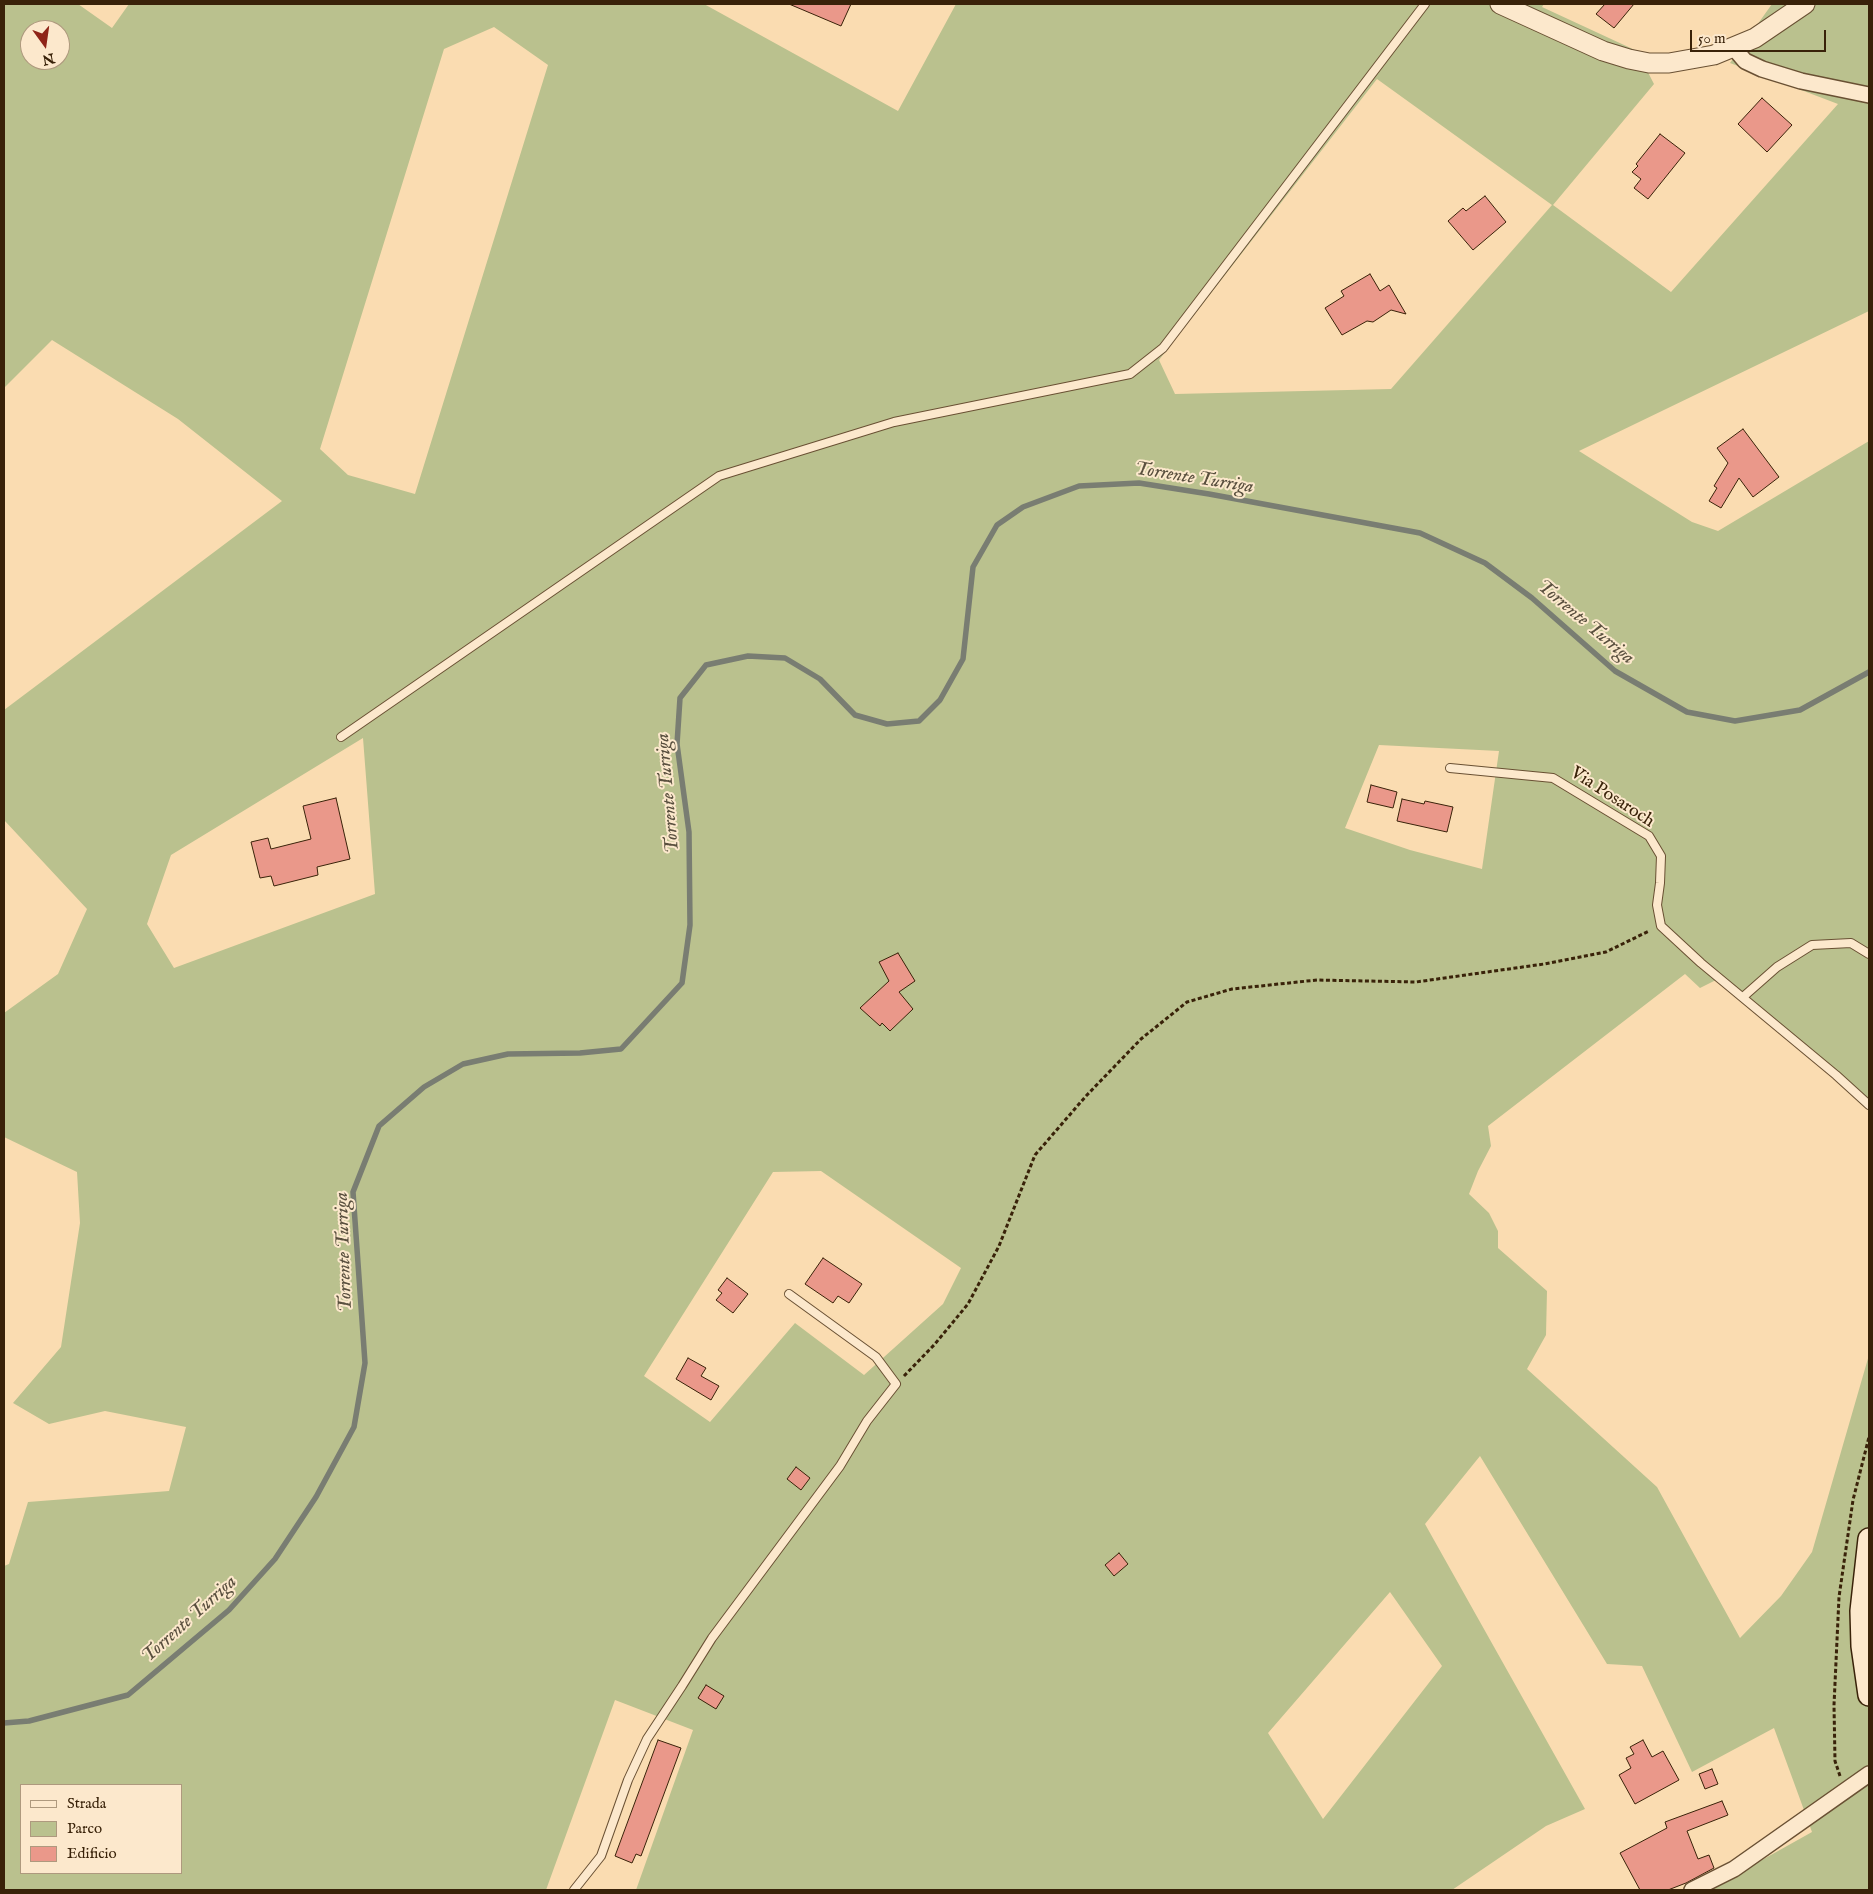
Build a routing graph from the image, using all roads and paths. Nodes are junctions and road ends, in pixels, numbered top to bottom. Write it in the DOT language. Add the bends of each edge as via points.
graph roads {
  1 [pos="1425,4"];
  2 [pos="1500,4"];
  3 [pos="1805,4"];
  4 [pos="1734,48"];
  5 [pos="1869,96"];
  6 [pos="341,737"];
  7 [pos="1450,768"];
  8 [pos="1661,926"];
  9 [pos="1869,954"];
  10 [pos="1743,997"];
  11 [pos="1869,1105"];
  12 [pos="789,1294"];
  13 [pos="896,1384"];
  14 [pos="1869,1539"];
  15 [pos="1869,1695"];
  16 [pos="1869,1774"];
  17 [pos="574,1890"];
  18 [pos="1692,1890"];
  1 -- 6 [label="lane" via="1163,348 1130,374 894,422 719,476"];
  2 -- 4 [label="street" via="1603,51 1649,64 1691,61"];
  3 -- 4 [label="street" via="1755,38"];
  4 -- 5 [label="street" via="1745,61 1762,69"];
  7 -- 8 [label="lane, Via Posaroch" via="1552,778 1648,836 1660,856 1657,905"];
  8 -- 10 [label="lane"];
  8 -- 13 [label="path" via="1606,952 1544,964 1416,982 1316,980 1232,989 1187,1002 1141,1039 1035,1155 999,1246 968,1304"];
  9 -- 10 [label="lane" via="1851,943 1812,945 1777,967"];
  10 -- 11 [label="lane"];
  12 -- 13 [label="lane" via="876,1357"];
  13 -- 17 [label="lane" via="867,1421 840,1466 712,1638 647,1739 628,1780 601,1856"];
  14 -- 15 [label="main road" via="1861,1611"];
  16 -- 18 [label="street" via="1734,1869"];
}
